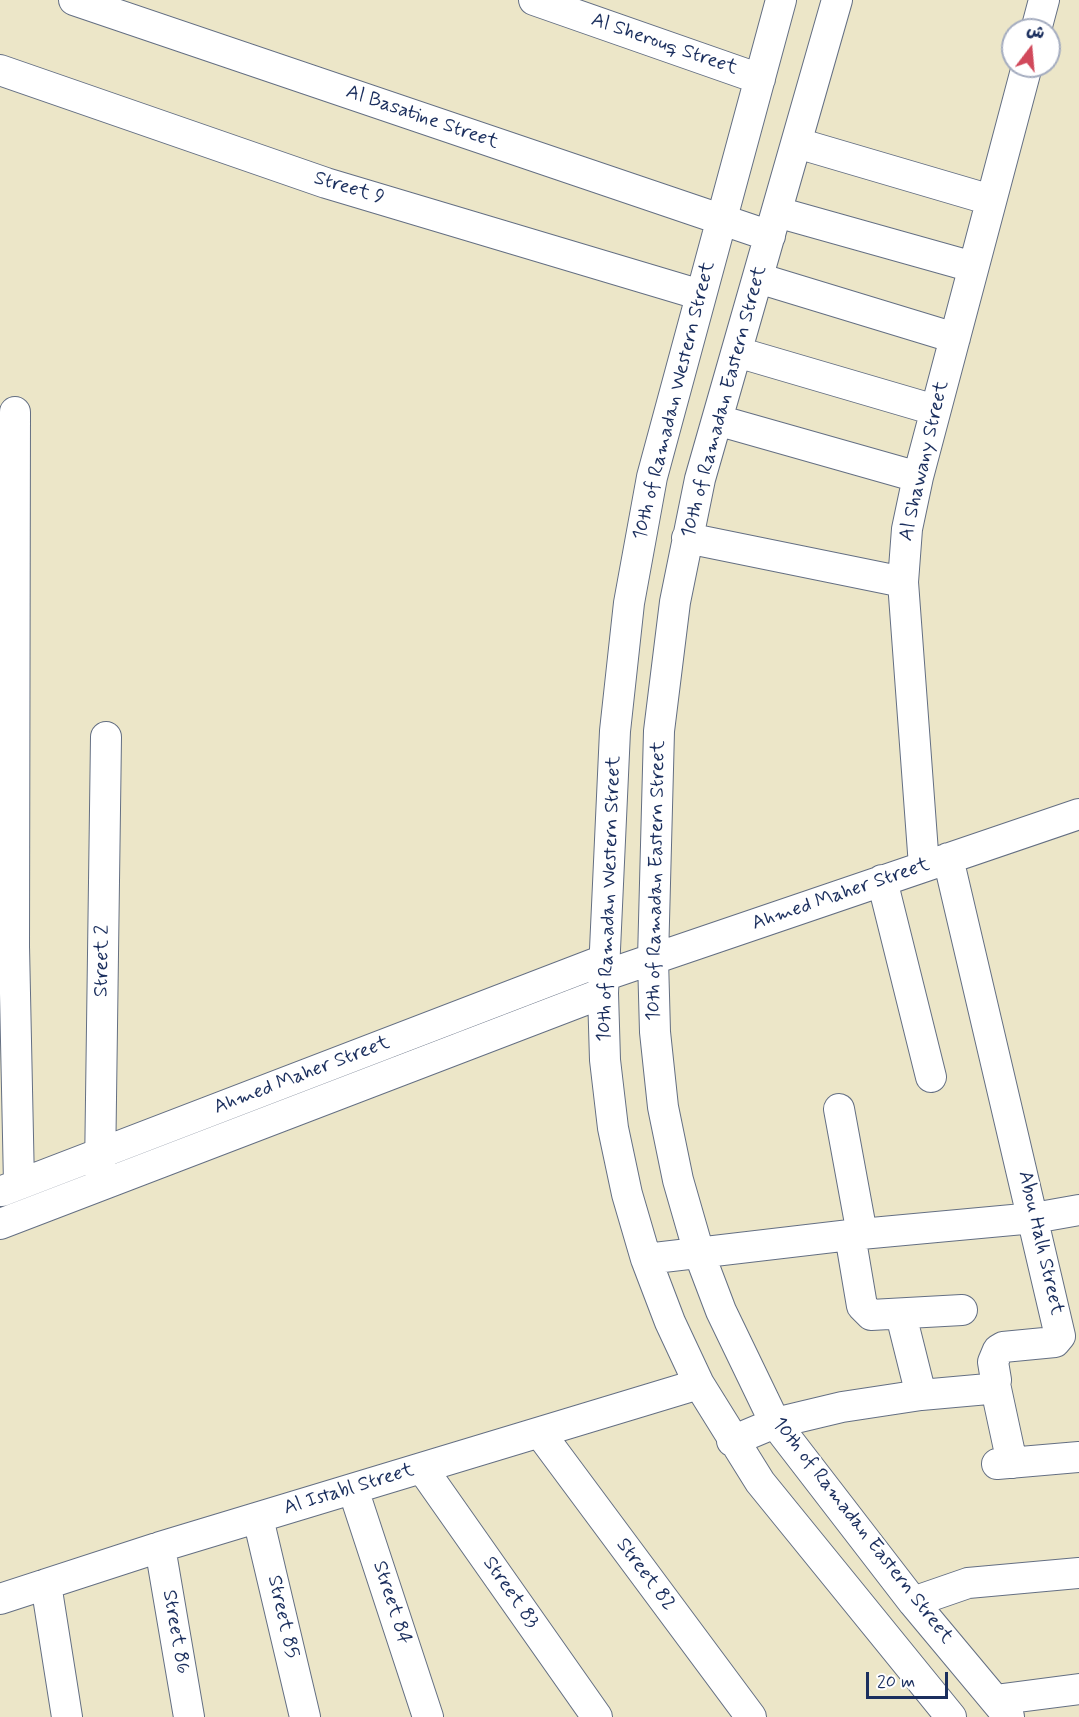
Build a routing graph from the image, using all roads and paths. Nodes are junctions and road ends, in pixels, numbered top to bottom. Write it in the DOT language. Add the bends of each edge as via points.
graph roads {
  1 [pos="75,0"];
  2 [pos="534,0"];
  3 [pos="781,0"];
  4 [pos="837,0"];
  5 [pos="1044,0"];
  6 [pos="1039,18"];
  7 [pos="0,70"];
  8 [pos="1024,78"];
  9 [pos="760,79"];
  10 [pos="797,143"];
  11 [pos="991,200"];
  12 [pos="722,220"];
  13 [pos="774,224"];
  14 [pos="973,267"];
  15 [pos="758,278"];
  16 [pos="701,295"];
  17 [pos="954,338"];
  18 [pos="737,352"];
  19 [pos="935,410"];
  20 [pos="15,412"];
  21 [pos="717,420"];
  22 [pos="918,477"];
  23 [pos="687,538"];
  24 [pos="903,582"];
  25 [pos="106,737"];
  26 [pos="1079,814"];
  27 [pos="936,862"];
  28 [pos="882,880"];
  29 [pos="7,947"];
  30 [pos="653,959"];
  31 [pos="603,977"];
  32 [pos="930,1077"];
  33 [pos="839,1109"];
  34 [pos="100,1153"];
  35 [pos="100,1186"];
  36 [pos="9,1188"];
  37 [pos="1079,1210"];
  38 [pos="1034,1218"];
  39 [pos="0,1224"];
  40 [pos="856,1235"];
  41 [pos="699,1253"];
  42 [pos="646,1259"];
  43 [pos="962,1310"];
  44 [pos="901,1315"];
  45 [pos="1068,1340"];
  46 [pos="699,1384"];
  47 [pos="995,1384"];
  48 [pos="921,1395"];
  49 [pos="775,1423"];
  50 [pos="540,1433"];
  51 [pos="732,1441"];
  52 [pos="1079,1457"];
  53 [pos="422,1468"];
  54 [pos="354,1489"];
  55 [pos="258,1518"];
  56 [pos="160,1547"];
  57 [pos="1079,1573"];
  58 [pos="46,1584"];
  59 [pos="0,1599"];
  60 [pos="913,1602"];
  61 [pos="1079,1689"];
  62 [pos="996,1701"];
  63 [pos="944,1715"];
  64 [pos="67,1717"];
  65 [pos="189,1717"];
  66 [pos="305,1717"];
  67 [pos="428,1717"];
  68 [pos="597,1717"];
  69 [pos="751,1717"];
  1 -- 12 [label="street, Al Basatine Street"];
  2 -- 9 [label="street, Al Sherouq Street"];
  3 -- 9 [label="street, 10th of Ramadan Western Street"];
  4 -- 10 [label="street, 10th of Ramadan Eastern Street"];
  5 -- 6 [label="street"];
  7 -- 16 [label="street, Street 9" via="326,183"];
  8 -- 11 [label="street, Al Shawany Street"];
  9 -- 12 [label="street, 10th of Ramadan Western Street"];
  10 -- 11 [label="street"];
  10 -- 13 [label="street, 10th of Ramadan Eastern Street"];
  11 -- 14 [label="street, Al Shawany Street"];
  12 -- 13 [label="street, Al Basatine Street"];
  12 -- 16 [label="street, 10th of Ramadan Western Street"];
  13 -- 14 [label="street, Al Basatine Street"];
  13 -- 15 [label="street, 10th of Ramadan Eastern Street"];
  14 -- 17 [label="street, Al Shawany Street"];
  15 -- 17 [label="street"];
  15 -- 18 [label="street, 10th of Ramadan Eastern Street"];
  16 -- 31 [label="street, 10th of Ramadan Western Street" via="652,477 629,603 615,731"];
  17 -- 19 [label="street, Al Shawany Street"];
  18 -- 19 [label="street"];
  18 -- 21 [label="street, 10th of Ramadan Eastern Street"];
  19 -- 22 [label="street, Al Shawany Street"];
  20 -- 29 [label="street"];
  21 -- 22 [label="street"];
  21 -- 23 [label="street, 10th of Ramadan Eastern Street"];
  22 -- 24 [label="street, Al Shawany Street" via="907,529"];
  23 -- 24 [label="street"];
  23 -- 30 [label="street, 10th of Ramadan Eastern Street" via="659,731"];
  24 -- 27 [label="street, Al Shawany Street"];
  25 -- 34 [label="street, Street 2"];
  26 -- 27 [label="street, Ahmed Maher Street"];
  27 -- 28 [label="street, Ahmed Maher Street"];
  27 -- 38 [label="street, Abou Halh Street"];
  28 -- 30 [label="street, Ahmed Maher Street"];
  28 -- 32 [label="street"];
  29 -- 36 [label="street"];
  30 -- 31 [label="street, Ahmed Maher Street"];
  30 -- 41 [label="street, 10th of Ramadan Eastern Street" via="663,1107"];
  31 -- 34 [label="street, Ahmed Maher Street"];
  31 -- 35 [label="street, Ahmed Maher Street"];
  31 -- 42 [label="street, 10th of Ramadan Western Street" via="605,1060 613,1128"];
  33 -- 40 [label="street"];
  34 -- 35 [label="street, Street 2"];
  34 -- 36 [label="street, Ahmed Maher Street"];
  35 -- 39 [label="street, Ahmed Maher Street"];
  37 -- 38 [label="street"];
  38 -- 40 [label="street"];
  38 -- 45 [label="street, Abou Halh Street" via="1060,1332"];
  40 -- 41 [label="street"];
  40 -- 44 [label="street" via="866,1311 877,1317"];
  41 -- 42 [label="street"];
  41 -- 49 [label="street, 10th of Ramadan Eastern Street" via="721,1311"];
  42 -- 46 [label="street, 10th of Ramadan Western Street"];
  43 -- 44 [label="street"];
  44 -- 48 [label="street"];
  45 -- 47 [label="street, Abou Halh Street" via="998,1350 993,1362"];
  46 -- 50 [label="street, Al Istabl Street"];
  46 -- 51 [label="street, 10th of Ramadan Western Street"];
  47 -- 48 [label="street" via="988,1389"];
  47 -- 52 [label="street" via="1005,1464"];
  48 -- 49 [label="street" via="842,1407"];
  49 -- 51 [label="street"];
  49 -- 60 [label="street, 10th of Ramadan Eastern Street"];
  50 -- 53 [label="street, Al Istabl Street"];
  50 -- 69 [label="street, Street 82"];
  51 -- 63 [label="street, 10th of Ramadan Western Street"];
  53 -- 54 [label="street, Al Istabl Street"];
  53 -- 68 [label="street, Street 83"];
  54 -- 55 [label="street, Al Istabl Street"];
  54 -- 67 [label="street, Street 84"];
  55 -- 56 [label="street, Al Istabl Street"];
  55 -- 66 [label="street, Street 85"];
  56 -- 58 [label="street, Al Istabl Street"];
  56 -- 65 [label="street, Street 86"];
  57 -- 60 [label="street" via="968,1583"];
  58 -- 59 [label="street, Al Istabl Street"];
  58 -- 64 [label="street"];
  60 -- 62 [label="street, 10th of Ramadan Eastern Street"];
  61 -- 62 [label="street"];
  62 -- 63 [label="street"];
}
